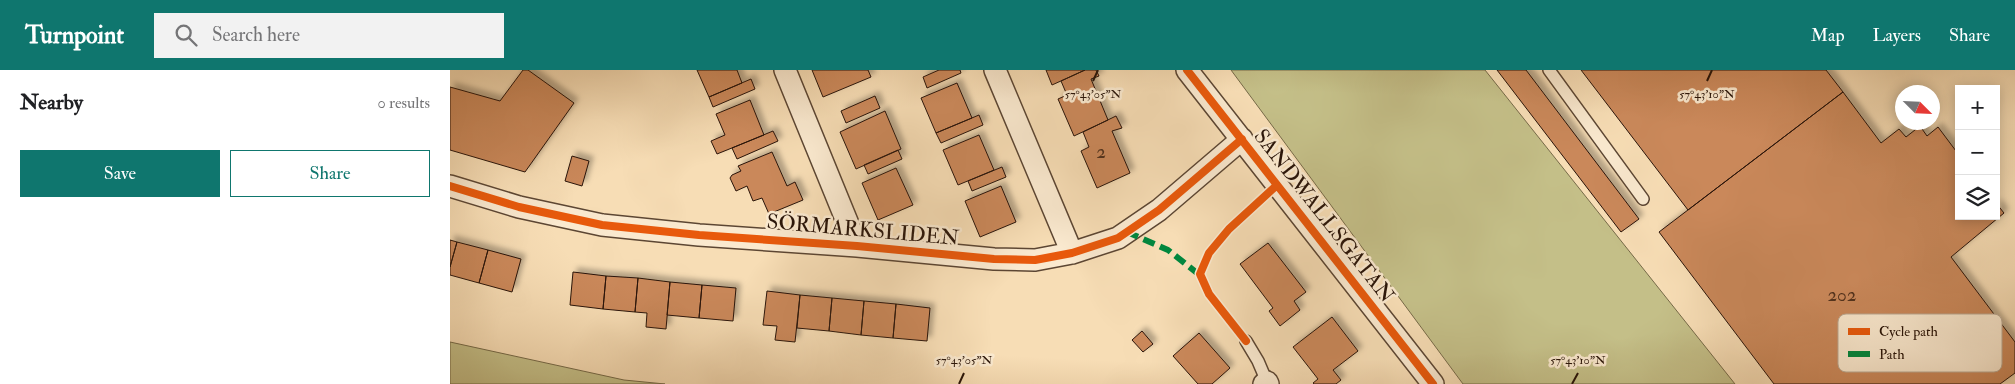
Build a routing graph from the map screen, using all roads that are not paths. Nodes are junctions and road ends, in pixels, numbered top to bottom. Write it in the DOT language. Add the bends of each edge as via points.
graph roads {
  1 [pos="785,70"];
  2 [pos="995,70"];
  3 [pos="1186,70"];
  4 [pos="1549,70"];
  5 [pos="1242,140"];
  6 [pos="450,186"];
  7 [pos="1643,199"];
  8 [pos="857,246"];
  9 [pos="1072,253"];
  10 [pos="1246,341"];
  11 [pos="1266,383"];
  12 [pos="1433,384"];
  1 -- 8 [label="street"];
  2 -- 9 [label="street"];
  3 -- 5 [label="street, SANDWALLSGATAN"];
  4 -- 7 [label="lane"];
  5 -- 9 [label="street, SÖRMARKSLIDEN" via="1159,210 1122,235"];
  5 -- 12 [label="street, SANDWALLSGATAN"];
  6 -- 8 [label="street, SÖRMARKSLIDEN" via="519,207 602,224 699,235"];
  8 -- 9 [label="street, SÖRMARKSLIDEN" via="994,259 1035,260"];
  10 -- 11 [label="lane"];
}
